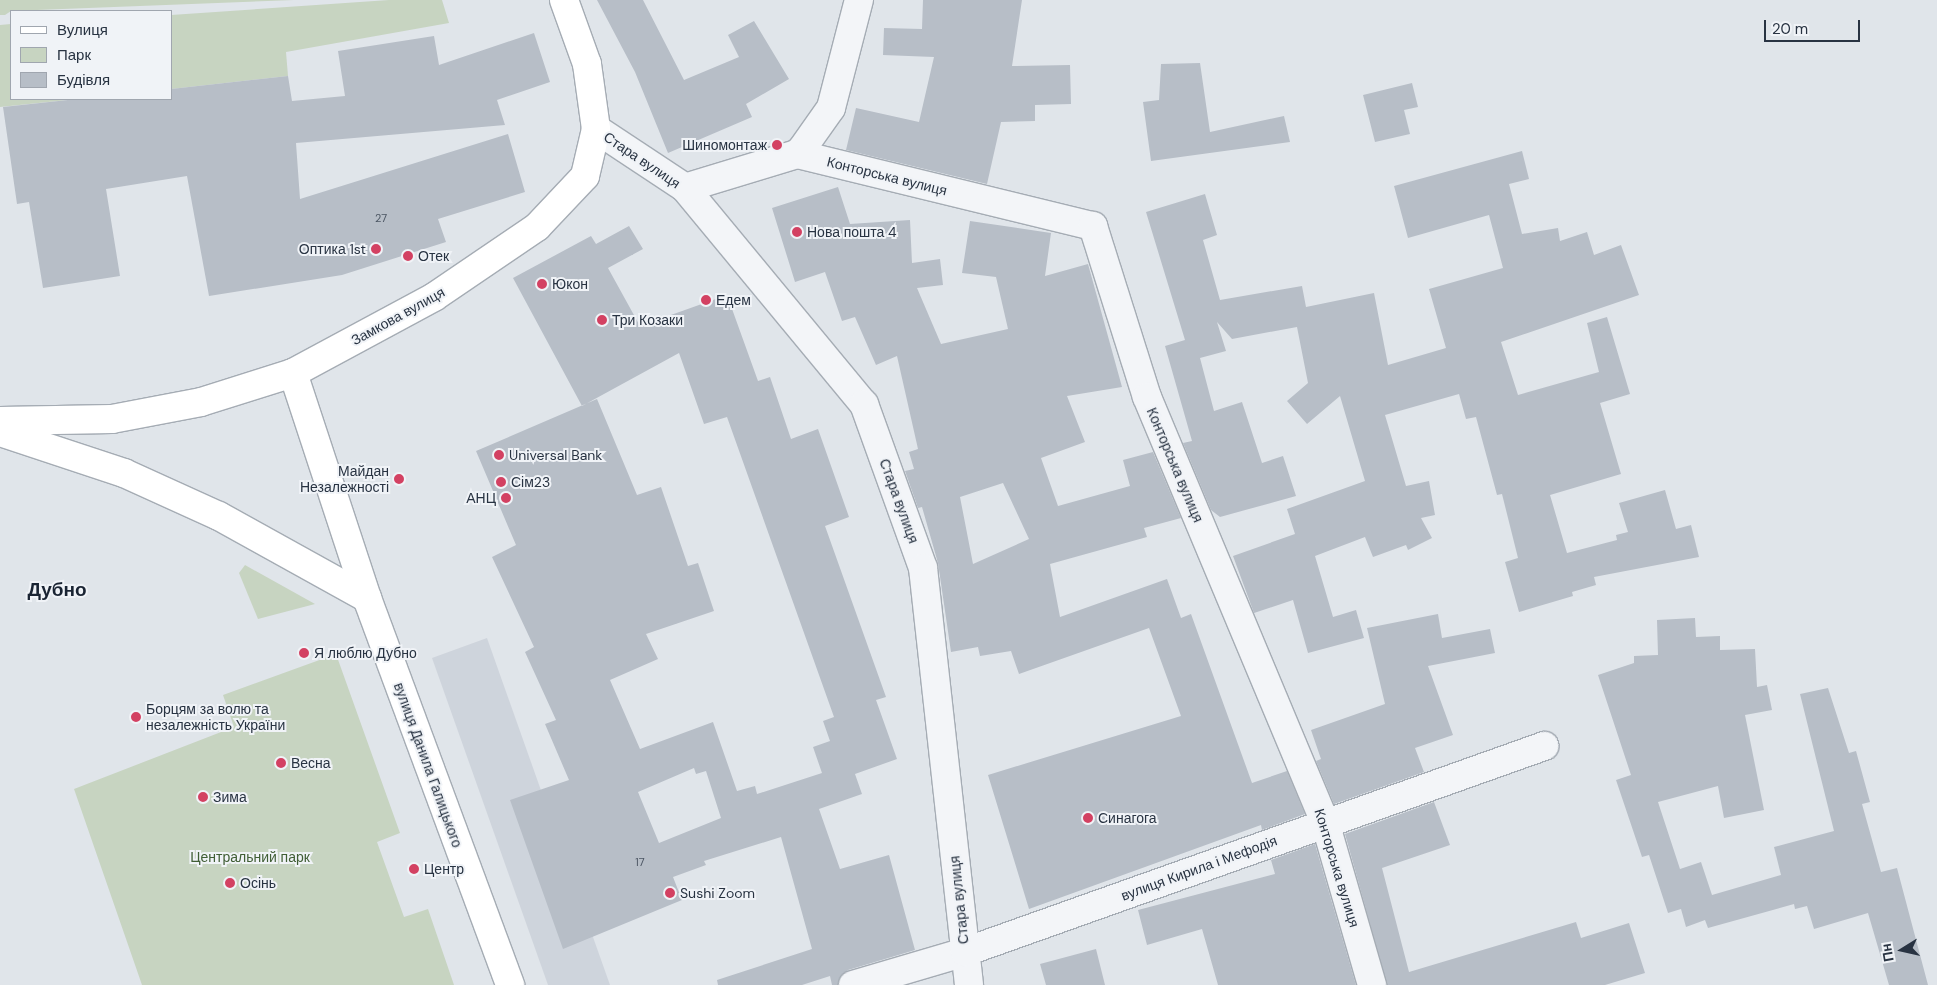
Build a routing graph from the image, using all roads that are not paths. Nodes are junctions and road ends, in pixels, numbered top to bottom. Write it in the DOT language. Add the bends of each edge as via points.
graph roads {
  1 [pos="564,0"];
  2 [pos="859,0"];
  3 [pos="596,129"];
  4 [pos="797,154"];
  5 [pos="685,188"];
  6 [pos="293,373"];
  7 [pos="0,421"];
  8 [pos="0,432"];
  9 [pos="367,598"];
  10 [pos="1544,746"];
  11 [pos="1325,822"];
  12 [pos="965,952"];
  13 [pos="510,985"];
  14 [pos="852,985"];
  15 [pos="969,985"];
  16 [pos="1372,985"];
  1 -- 3 [label="main road, Замкова вулиця" via="587,64"];
  2 -- 4 [label="street" via="831,108"];
  3 -- 5 [label="street, Стара вулиця"];
  3 -- 6 [label="main road, Замкова вулиця" via="585,176 537,227 434,297"];
  4 -- 5 [label="street"];
  4 -- 11 [label="street, Конторська вулиця" via="1094,226 1147,397"];
  5 -- 12 [label="street, Стара вулиця" via="864,404 923,568"];
  6 -- 7 [label="main road, Замкова вулиця" via="202,402 112,419"];
  6 -- 9 [label="main road, вулиця Данила Галицького"];
  8 -- 9 [label="main road" via="124,473 219,516"];
  9 -- 13 [label="main road, вулиця Данила Галицького"];
  10 -- 11 [label="street, вулиця Кирила і Мефодія"];
  11 -- 12 [label="street, вулиця Кирила і Мефодія"];
  11 -- 16 [label="street, Конторська вулиця"];
  12 -- 14 [label="street, вулиця Кирила і Мефодія"];
  12 -- 15 [label="street, Стара вулиця"];
}
